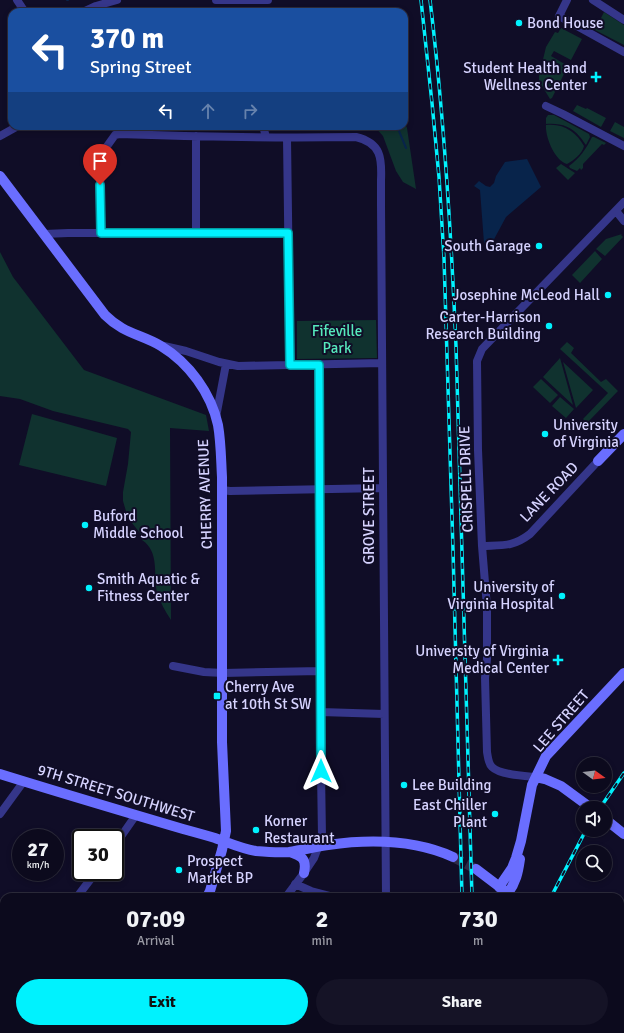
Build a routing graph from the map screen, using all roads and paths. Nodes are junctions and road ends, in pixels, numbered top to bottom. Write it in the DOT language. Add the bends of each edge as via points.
graph roads {
  1 [pos="117,0"];
  2 [pos="216,0"];
  3 [pos="268,0"];
  4 [pos="567,0"];
  5 [pos="593,0"];
  6 [pos="92,8"];
  7 [pos="624,20"];
  8 [pos="624,52"];
  9 [pos="546,106"];
  10 [pos="11,130"];
  11 [pos="264,130"];
  12 [pos="0,136"];
  13 [pos="196,136"];
  14 [pos="266,137"];
  15 [pos="287,138"];
  16 [pos="624,146"];
  17 [pos="0,176"];
  18 [pos="624,202"];
  19 [pos="616,211"];
  20 [pos="624,221"];
  21 [pos="101,233"];
  22 [pos="196,233"];
  23 [pos="288,233"];
  24 [pos="44,234"];
  25 [pos="160,345"];
  26 [pos="226,364"];
  27 [pos="382,364"];
  28 [pos="290,365"];
  29 [pos="319,365"];
  30 [pos="216,417"];
  31 [pos="624,434"];
  32 [pos="598,461"];
  33 [pos="383,488"];
  34 [pos="320,489"];
  35 [pos="222,490"];
  36 [pos="482,546"];
  37 [pos="173,666"];
  38 [pos="321,671"];
  39 [pos="223,673"];
  40 [pos="624,673"];
  41 [pos="321,712"];
  42 [pos="384,714"];
  43 [pos="0,774"];
  44 [pos="536,777"];
  45 [pos="24,781"];
  46 [pos="582,801"];
  47 [pos="0,814"];
  48 [pos="136,815"];
  49 [pos="612,825"];
  50 [pos="124,832"];
  51 [pos="624,834"];
  52 [pos="224,841"];
  53 [pos="385,842"];
  54 [pos="319,846"];
  55 [pos="290,852"];
  56 [pos="453,857"];
  57 [pos="476,869"];
  58 [pos="304,873"];
  59 [pos="89,881"];
  60 [pos="295,884"];
  61 [pos="507,892"];
  62 [pos="80,893"];
  63 [pos="208,893"];
  64 [pos="289,893"];
  65 [pos="319,893"];
  66 [pos="386,893"];
  1 -- 6 [label="street"];
  2 -- 3 [label="street"];
  4 -- 8 [label="street" via="559,16"];
  5 -- 7 [label="street"];
  9 -- 16 [label="street"];
  10 -- 12 [label="street"];
  11 -- 14 [label="street"];
  13 -- 14 [label="street"];
  13 -- 21 [label="street" via="116,135 100,156"];
  13 -- 22 [label="street"];
  14 -- 15 [label="street"];
  15 -- 23 [label="street"];
  15 -- 27 [label="street, GROVE STREET" via="356,137 370,142 379,153 382,166"];
  17 -- 24 [label="street, CHERRY AVENUE"];
  18 -- 19 [label="street, CRISPELL DRIVE"];
  19 -- 20 [label="street"];
  19 -- 36 [label="street, CRISPELL DRIVE" via="478,355 476,374"];
  21 -- 22 [label="street"];
  21 -- 24 [label="street"];
  22 -- 23 [label="street"];
  23 -- 28 [label="street"];
  24 -- 25 [label="street, CHERRY AVENUE" via="105,315 122,328"];
  25 -- 26 [label="street"];
  25 -- 30 [label="street, CHERRY AVENUE" via="179,359 196,378 206,392"];
  26 -- 28 [label="street"];
  26 -- 30 [label="street"];
  27 -- 29 [label="street"];
  27 -- 33 [label="street, GROVE STREET"];
  28 -- 29 [label="street"];
  29 -- 34 [label="street"];
  30 -- 35 [label="street, CHERRY AVENUE"];
  31 -- 32 [label="street, LANE ROAD"];
  32 -- 36 [label="street, LANE ROAD" via="522,540 510,545"];
  33 -- 34 [label="street"];
  33 -- 42 [label="street, GROVE STREET"];
  34 -- 35 [label="street"];
  34 -- 38 [label="street"];
  35 -- 39 [label="street, CHERRY AVENUE"];
  36 -- 44 [label="street, CRISPELL DRIVE" via="487,607 485,678 488,760 497,771"];
  37 -- 39 [label="street"];
  38 -- 39 [label="street"];
  38 -- 41 [label="street"];
  39 -- 52 [label="street, CHERRY AVENUE" via="222,749 226,831"];
  40 -- 44 [label="street, LEE STREET" via="546,756"];
  41 -- 42 [label="street"];
  41 -- 54 [label="street" via="322,837"];
  42 -- 53 [label="street, GROVE STREET"];
  43 -- 45 [label="street, 9TH STREET SOUTHWEST"];
  44 -- 46 [label="street" via="562,786"];
  44 -- 61 [label="street, LEE STREET" via="521,841 519,868 514,885"];
  45 -- 47 [label="street"];
  45 -- 48 [label="street, 9TH STREET SOUTHWEST"];
  48 -- 50 [label="street"];
  48 -- 52 [label="street, 9TH STREET SOUTHWEST"];
  49 -- 51 [label="street"];
  52 -- 55 [label="street, 9TH STREET SOUTHWEST" via="254,850"];
  52 -- 63 [label="street, CHERRY AVENUE"];
  53 -- 54 [label="street, 9TH STREET SOUTHWEST"];
  53 -- 56 [label="street, 9TH STREET SOUTHWEST" via="431,848"];
  53 -- 66 [label="street, GROVE STREET"];
  54 -- 55 [label="street, 9TH STREET SOUTHWEST"];
  54 -- 58 [label="street"];
  55 -- 58 [label="street" via="304,859"];
  57 -- 61 [label="street"];
  58 -- 60 [label="street"];
  59 -- 62 [label="street"];
  60 -- 64 [label="street"];
  60 -- 65 [label="street"];
}
